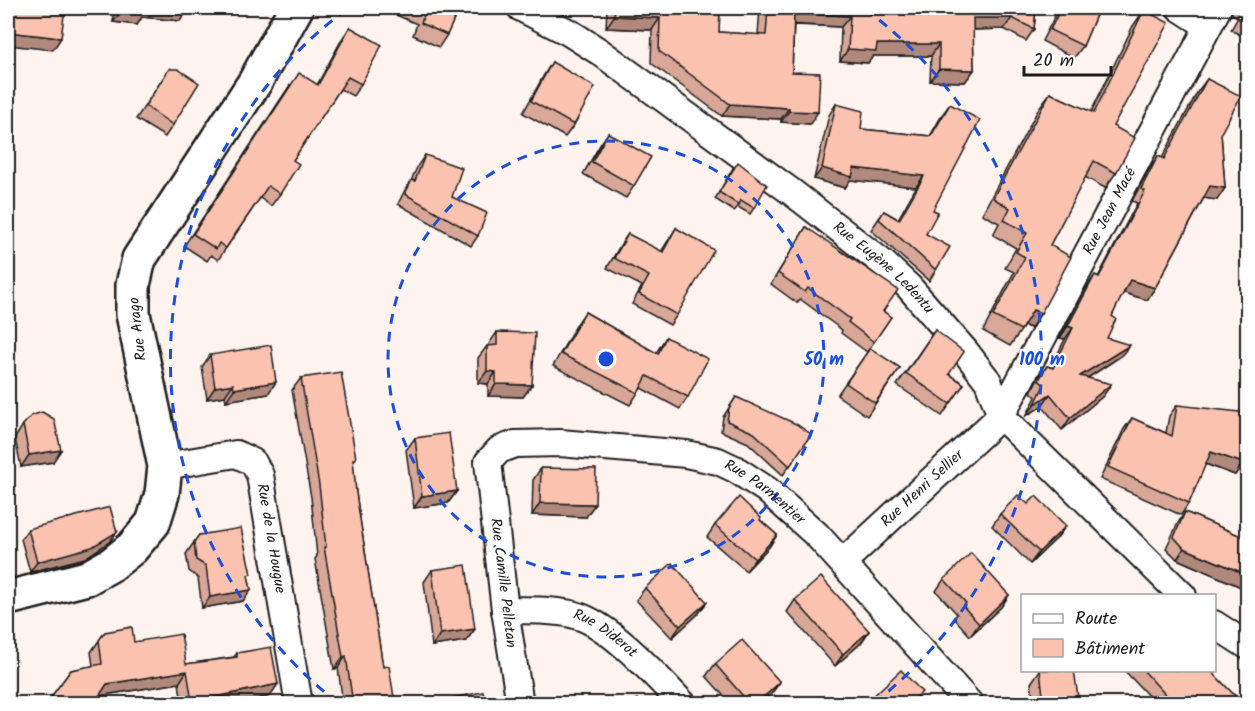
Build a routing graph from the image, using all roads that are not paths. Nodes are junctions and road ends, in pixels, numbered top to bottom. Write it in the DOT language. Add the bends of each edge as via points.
graph roads {
  1 [pos="296,8"];
  2 [pos="521,8"];
  3 [pos="1180,8"];
  4 [pos="1213,17"];
  5 [pos="1001,416"];
  6 [pos="488,462"];
  7 [pos="165,466"];
  8 [pos="843,562"];
  9 [pos="1181,594"];
  10 [pos="8,598"];
  11 [pos="505,610"];
  12 [pos="1216,625"];
  13 [pos="1248,646"];
  14 [pos="299,704"];
  15 [pos="520,704"];
  16 [pos="683,704"];
  17 [pos="970,704"];
  1 -- 7 [label="street, Rue Arago" via="255,82 139,259 133,285 133,314"];
  2 -- 5 [label="street, Rue Eugène Ledentu" via="600,52 883,263 933,313 988,381"];
  3 -- 4 [label="street"];
  4 -- 5 [label="street, Rue Jean Macé"];
  5 -- 8 [label="street, Rue Henri Sellier"];
  5 -- 9 [label="street, Rue Eugène Ledentu"];
  6 -- 8 [label="street, Rue Parmentier" via="499,450 515,444 560,443 686,454 718,461 767,489"];
  6 -- 11 [label="street, Rue Camille Pelletan"];
  7 -- 10 [label="street, Rue Arago" via="153,523 132,548 87,578"];
  7 -- 14 [label="street, Rue de la Hougue" via="236,454 253,462 260,475"];
  8 -- 17 [label="street, Rue Parmentier"];
  11 -- 15 [label="street, Rue Camille Pelletan"];
  11 -- 16 [label="street, Rue Diderot" via="576,615 638,657"];
  12 -- 13 [label="street"];
}
